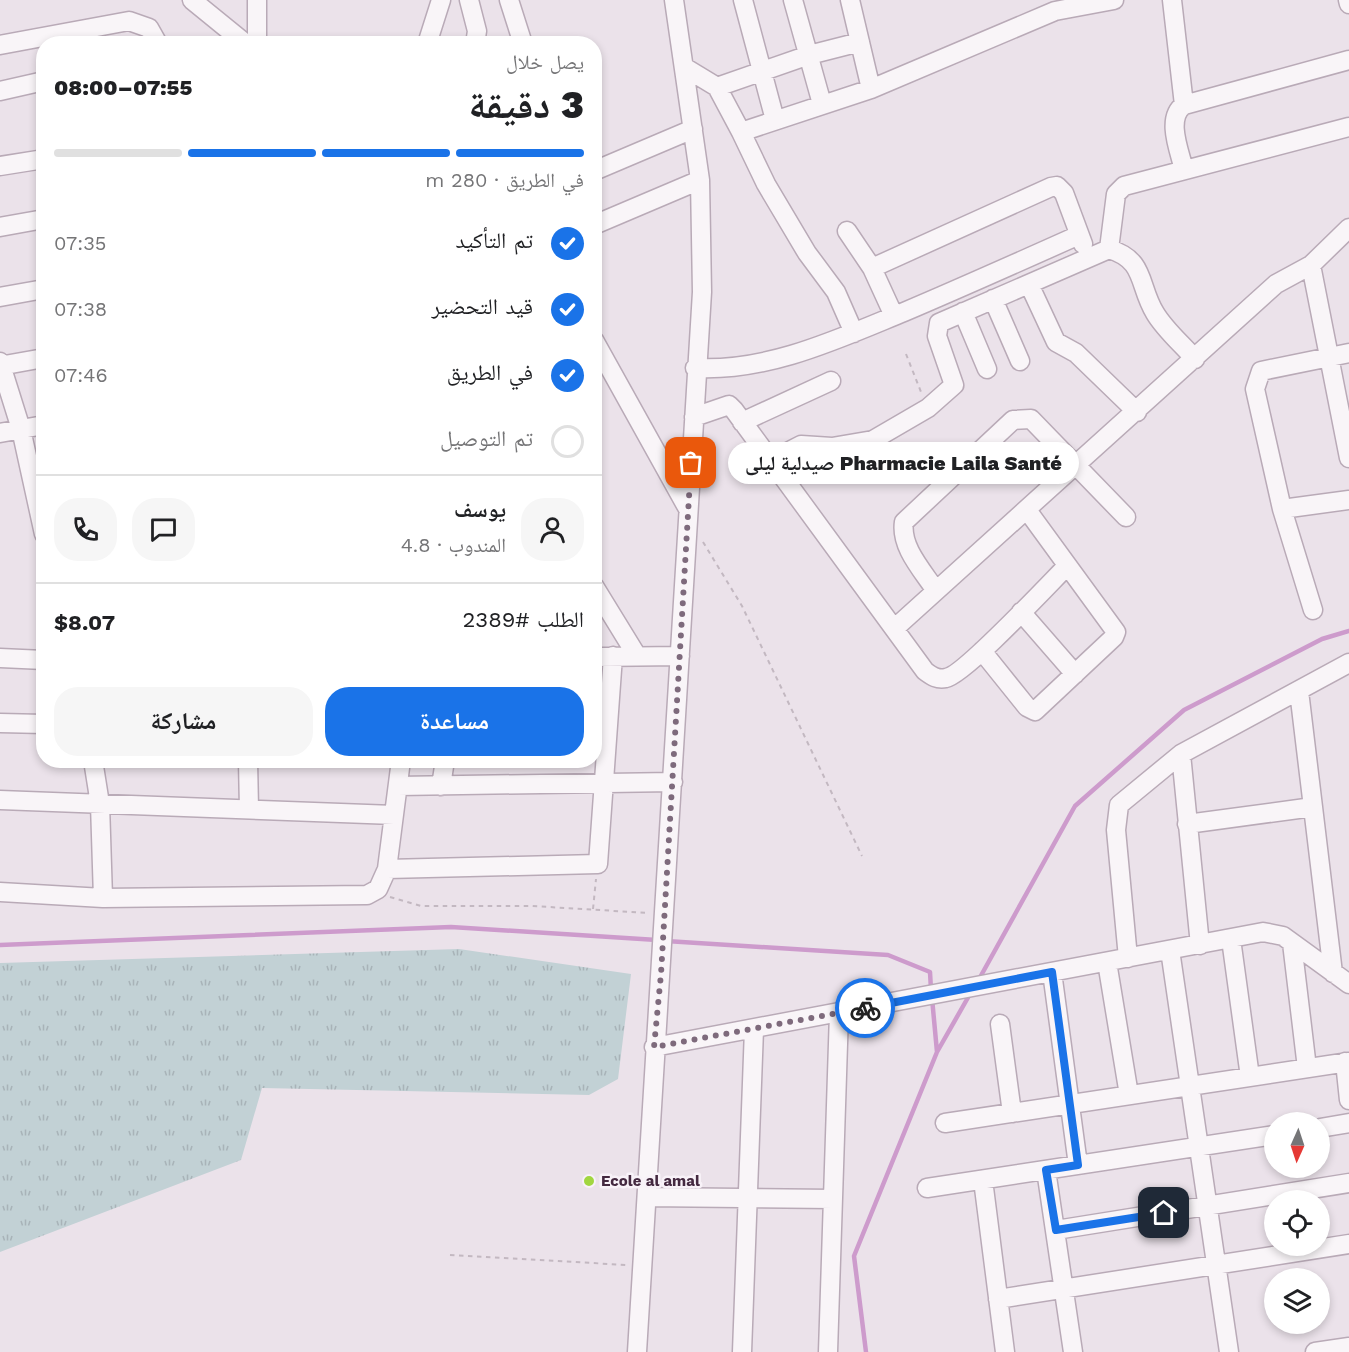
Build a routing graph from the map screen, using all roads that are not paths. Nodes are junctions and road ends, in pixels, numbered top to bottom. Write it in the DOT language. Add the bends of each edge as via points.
graph roads {
  1 [pos="192,0"];
  2 [pos="257,0"];
  3 [pos="441,0"];
  4 [pos="469,0"];
  5 [pos="509,0"];
  6 [pos="674,0"];
  7 [pos="743,0"];
  8 [pos="793,0"];
  9 [pos="850,0"];
  10 [pos="1114,0"];
  11 [pos="1172,0"];
  12 [pos="1054,5"];
  13 [pos="48,36"];
  14 [pos="154,36"];
  15 [pos="236,36"];
  16 [pos="257,36"];
  17 [pos="430,36"];
  18 [pos="476,36"];
  19 [pos="520,36"];
  20 [pos="36,38"];
  21 [pos="860,42"];
  22 [pos="0,45"];
  23 [pos="809,55"];
  24 [pos="1349,60"];
  25 [pos="684,67"];
  26 [pos="762,70"];
  27 [pos="36,83"];
  28 [pos="717,87"];
  29 [pos="871,89"];
  30 [pos="0,91"];
  31 [pos="822,104"];
  32 [pos="1184,105"];
  33 [pos="775,120"];
  34 [pos="1349,127"];
  35 [pos="693,129"];
  36 [pos="741,132"];
  37 [pos="36,160"];
  38 [pos="0,166"];
  39 [pos="602,168"];
  40 [pos="1184,170"];
  41 [pos="699,180"];
  42 [pos="36,220"];
  43 [pos="602,222"];
  44 [pos="0,227"];
  45 [pos="1349,228"];
  46 [pos="847,231"];
  47 [pos="1079,236"];
  48 [pos="1109,249"];
  49 [pos="1088,257"];
  50 [pos="1311,265"];
  51 [pos="872,268"];
  52 [pos="1029,284"];
  53 [pos="36,290"];
  54 [pos="0,297"];
  55 [pos="993,299"];
  56 [pos="963,312"];
  57 [pos="894,316"];
  58 [pos="854,333"];
  59 [pos="1349,353"];
  60 [pos="602,355"];
  61 [pos="1329,357"];
  62 [pos="36,359"];
  63 [pos="1195,359"];
  64 [pos="1020,361"];
  65 [pos="1,365"];
  66 [pos="695,368"];
  67 [pos="987,369"];
  68 [pos="831,381"];
  69 [pos="1137,412"];
  70 [pos="694,417"];
  71 [pos="742,422"];
  72 [pos="36,426"];
  73 [pos="21,429"];
  74 [pos="0,433"];
  75 [pos="1349,458"];
  76 [pos="770,461"];
  77 [pos="1078,465"];
  78 [pos="36,497"];
  79 [pos="1349,500"];
  80 [pos="1282,509"];
  81 [pos="1027,510"];
  82 [pos="688,515"];
  83 [pos="1126,517"];
  84 [pos="1067,566"];
  85 [pos="936,591"];
  86 [pos="602,599"];
  87 [pos="1313,610"];
  88 [pos="1021,612"];
  89 [pos="895,628"];
  90 [pos="982,651"];
  91 [pos="637,656"];
  92 [pos="680,656"];
  93 [pos="602,657"];
  94 [pos="613,657"];
  95 [pos="0,658"];
  96 [pos="36,660"];
  97 [pos="1349,663"];
  98 [pos="1075,674"];
  99 [pos="1299,691"];
  100 [pos="602,711"];
  101 [pos="0,723"];
  102 [pos="36,724"];
  103 [pos="602,750"];
  104 [pos="1181,754"];
  105 [pos="94,768"];
  106 [pos="248,768"];
  107 [pos="400,768"];
  108 [pos="444,768"];
  109 [pos="673,782"];
  110 [pos="603,784"];
  111 [pos="398,786"];
  112 [pos="441,786"];
  113 [pos="0,800"];
  114 [pos="100,804"];
  115 [pos="1313,807"];
  116 [pos="249,809"];
  117 [pos="394,815"];
  118 [pos="1187,824"];
  119 [pos="387,869"];
  120 [pos="0,892"];
  121 [pos="102,898"];
  122 [pos="1231,939"];
  123 [pos="1292,943"];
  124 [pos="1200,945"];
  125 [pos="1170,950"];
  126 [pos="1128,958"];
  127 [pos="1107,962"];
  128 [pos="1052,972"];
  129 [pos="1333,973"];
  130 [pos="1349,984"];
  131 [pos="838,1013"];
  132 [pos="1000,1024"];
  133 [pos="754,1029"];
  134 [pos="654,1047"];
  135 [pos="1347,1062"];
  136 [pos="1307,1068"];
  137 [pos="1251,1077"];
  138 [pos="1190,1086"];
  139 [pos="1129,1095"];
  140 [pos="1349,1100"];
  141 [pos="1070,1104"];
  142 [pos="1012,1113"];
  143 [pos="945,1123"];
  144 [pos="1349,1123"];
  145 [pos="1330,1126"];
  146 [pos="1264,1137"];
  147 [pos="1199,1146"];
  148 [pos="1078,1165"];
  149 [pos="1046,1170"];
  150 [pos="983,1180"];
  151 [pos="1349,1183"];
  152 [pos="927,1188"];
  153 [pos="647,1197"];
  154 [pos="748,1198"];
  155 [pos="833,1199"];
  156 [pos="1208,1206"];
  157 [pos="1056,1230"];
  158 [pos="1349,1244"];
  159 [pos="1216,1265"];
  160 [pos="1064,1288"];
  161 [pos="998,1299"];
  162 [pos="1349,1347"];
  163 [pos="636,1352"];
  164 [pos="742,1352"];
  165 [pos="828,1352"];
  166 [pos="1005,1352"];
  167 [pos="1073,1352"];
  168 [pos="1229,1352"];
  169 [pos="1315,1352"];
  1 -- 15 [label="street"];
  2 -- 16 [label="street"];
  3 -- 17 [label="street"];
  4 -- 18 [label="street"];
  5 -- 19 [label="street"];
  6 -- 25 [label="street"];
  7 -- 26 [label="street"];
  8 -- 23 [label="street"];
  9 -- 21 [label="street"];
  10 -- 12 [label="street"];
  11 -- 32 [label="street"];
  12 -- 29 [label="street"];
  13 -- 14 [label="street" via="129,21 149,28"];
  20 -- 22 [label="street"];
  21 -- 23 [label="street"];
  21 -- 29 [label="street"];
  23 -- 26 [label="street"];
  23 -- 31 [label="street"];
  24 -- 32 [label="street"];
  25 -- 28 [label="street"];
  25 -- 35 [label="street"];
  26 -- 28 [label="street"];
  26 -- 33 [label="street"];
  27 -- 30 [label="street"];
  28 -- 36 [label="street"];
  29 -- 31 [label="street"];
  31 -- 33 [label="street"];
  32 -- 40 [label="street" via="1175,115 1174,125"];
  33 -- 36 [label="street"];
  34 -- 40 [label="street"];
  35 -- 39 [label="street"];
  35 -- 41 [label="street"];
  36 -- 58 [label="street" via="766,184 807,253 836,292"];
  37 -- 38 [label="street"];
  40 -- 48 [label="street" via="1119,189"];
  41 -- 43 [label="street"];
  41 -- 66 [label="street" via="702,292"];
  42 -- 44 [label="street"];
  45 -- 50 [label="street"];
  46 -- 51 [label="street"];
  47 -- 49 [label="street"];
  47 -- 51 [label="street" via="1064,193 1057,186"];
  47 -- 57 [label="street"];
  48 -- 49 [label="street"];
  48 -- 63 [label="street" via="1134,262 1155,313"];
  49 -- 52 [label="street"];
  50 -- 61 [label="street"];
  50 -- 63 [label="street" via="1276,284"];
  51 -- 57 [label="street"];
  52 -- 55 [label="street"];
  52 -- 69 [label="street" via="1056,342 1076,352"];
  53 -- 54 [label="street"];
  55 -- 56 [label="street"];
  55 -- 64 [label="street"];
  56 -- 67 [label="street"];
  56 -- 76 [label="street" via="937,326 954,385 928,408 873,440 832,447 807,444"];
  57 -- 58 [label="street"];
  58 -- 66 [label="street" via="828,345 743,365"];
  59 -- 61 [label="street"];
  60 -- 82 [label="street"];
  61 -- 75 [label="street"];
  61 -- 80 [label="street" via="1261,371 1257,381 1256,403"];
  62 -- 65 [label="street"];
  63 -- 69 [label="street"];
  65 -- 73 [label="street"];
  66 -- 70 [label="street"];
  68 -- 71 [label="street"];
  69 -- 77 [label="street"];
  70 -- 71 [label="street" via="729,405"];
  70 -- 82 [label="street"];
  71 -- 76 [label="street"];
  72 -- 73 [label="street"];
  73 -- 74 [label="street"];
  73 -- 78 [label="street"];
  76 -- 89 [label="street"];
  77 -- 81 [label="street"];
  77 -- 83 [label="street"];
  77 -- 85 [label="street" via="1031,419 1013,420 904,522 906,544"];
  79 -- 80 [label="street"];
  80 -- 87 [label="street"];
  81 -- 84 [label="street"];
  81 -- 85 [label="street"];
  82 -- 92 [label="street"];
  84 -- 88 [label="street"];
  84 -- 98 [label="street" via="1116,632"];
  85 -- 89 [label="street"];
  86 -- 91 [label="street"];
  88 -- 90 [label="street"];
  88 -- 98 [label="street"];
  89 -- 90 [label="street" via="925,672 936,678 949,678"];
  90 -- 98 [label="street" via="1031,710 1040,708"];
  91 -- 92 [label="street"];
  91 -- 94 [label="street"];
  92 -- 109 [label="street"];
  93 -- 94 [label="street"];
  94 -- 100 [label="street"];
  95 -- 96 [label="street"];
  97 -- 99 [label="street"];
  99 -- 104 [label="street"];
  99 -- 115 [label="street"];
  101 -- 102 [label="street"];
  103 -- 110 [label="street"];
  104 -- 118 [label="street"];
  104 -- 126 [label="street" via="1119,805 1116,816"];
  105 -- 114 [label="street"];
  106 -- 116 [label="street"];
  107 -- 111 [label="street"];
  108 -- 112 [label="street"];
  109 -- 110 [label="street"];
  109 -- 134 [label="street"];
  110 -- 112 [label="street"];
  110 -- 119 [label="street" via="598,864"];
  111 -- 112 [label="street"];
  111 -- 117 [label="street"];
  113 -- 114 [label="street"];
  114 -- 116 [label="street"];
  114 -- 121 [label="street"];
  115 -- 118 [label="street"];
  115 -- 129 [label="street"];
  116 -- 117 [label="street"];
  117 -- 119 [label="street"];
  118 -- 124 [label="street"];
  119 -- 121 [label="street" via="378,889 366,895"];
  120 -- 121 [label="street"];
  122 -- 123 [label="street" via="1269,932"];
  122 -- 124 [label="street"];
  122 -- 137 [label="street"];
  123 -- 129 [label="street"];
  123 -- 136 [label="street"];
  124 -- 125 [label="street"];
  125 -- 126 [label="street"];
  125 -- 138 [label="street"];
  126 -- 127 [label="street"];
  127 -- 128 [label="street"];
  127 -- 139 [label="street"];
  128 -- 131 [label="street"];
  128 -- 141 [label="street"];
  129 -- 130 [label="street"];
  131 -- 133 [label="street"];
  131 -- 155 [label="street"];
  132 -- 142 [label="street"];
  133 -- 134 [label="street"];
  133 -- 154 [label="street"];
  134 -- 153 [label="street"];
  135 -- 136 [label="street"];
  135 -- 140 [label="street"];
  136 -- 137 [label="street"];
  137 -- 138 [label="street"];
  138 -- 139 [label="street"];
  138 -- 147 [label="street"];
  139 -- 141 [label="street"];
  141 -- 142 [label="street"];
  141 -- 148 [label="street"];
  142 -- 143 [label="street"];
  144 -- 145 [label="street"];
  146 -- 147 [label="street"];
  147 -- 148 [label="street"];
  147 -- 156 [label="street"];
  148 -- 149 [label="street"];
  149 -- 150 [label="street"];
  149 -- 157 [label="street"];
  150 -- 152 [label="street"];
  150 -- 161 [label="street"];
  151 -- 156 [label="street"];
  153 -- 154 [label="street"];
  153 -- 163 [label="street"];
  154 -- 155 [label="street"];
  154 -- 164 [label="street"];
  155 -- 165 [label="street"];
  156 -- 157 [label="street"];
  156 -- 159 [label="street"];
  157 -- 160 [label="street"];
  158 -- 159 [label="street"];
  159 -- 160 [label="street"];
  159 -- 168 [label="street"];
  160 -- 161 [label="street"];
  160 -- 167 [label="street"];
  161 -- 166 [label="street"];
  162 -- 169 [label="street"];
}
